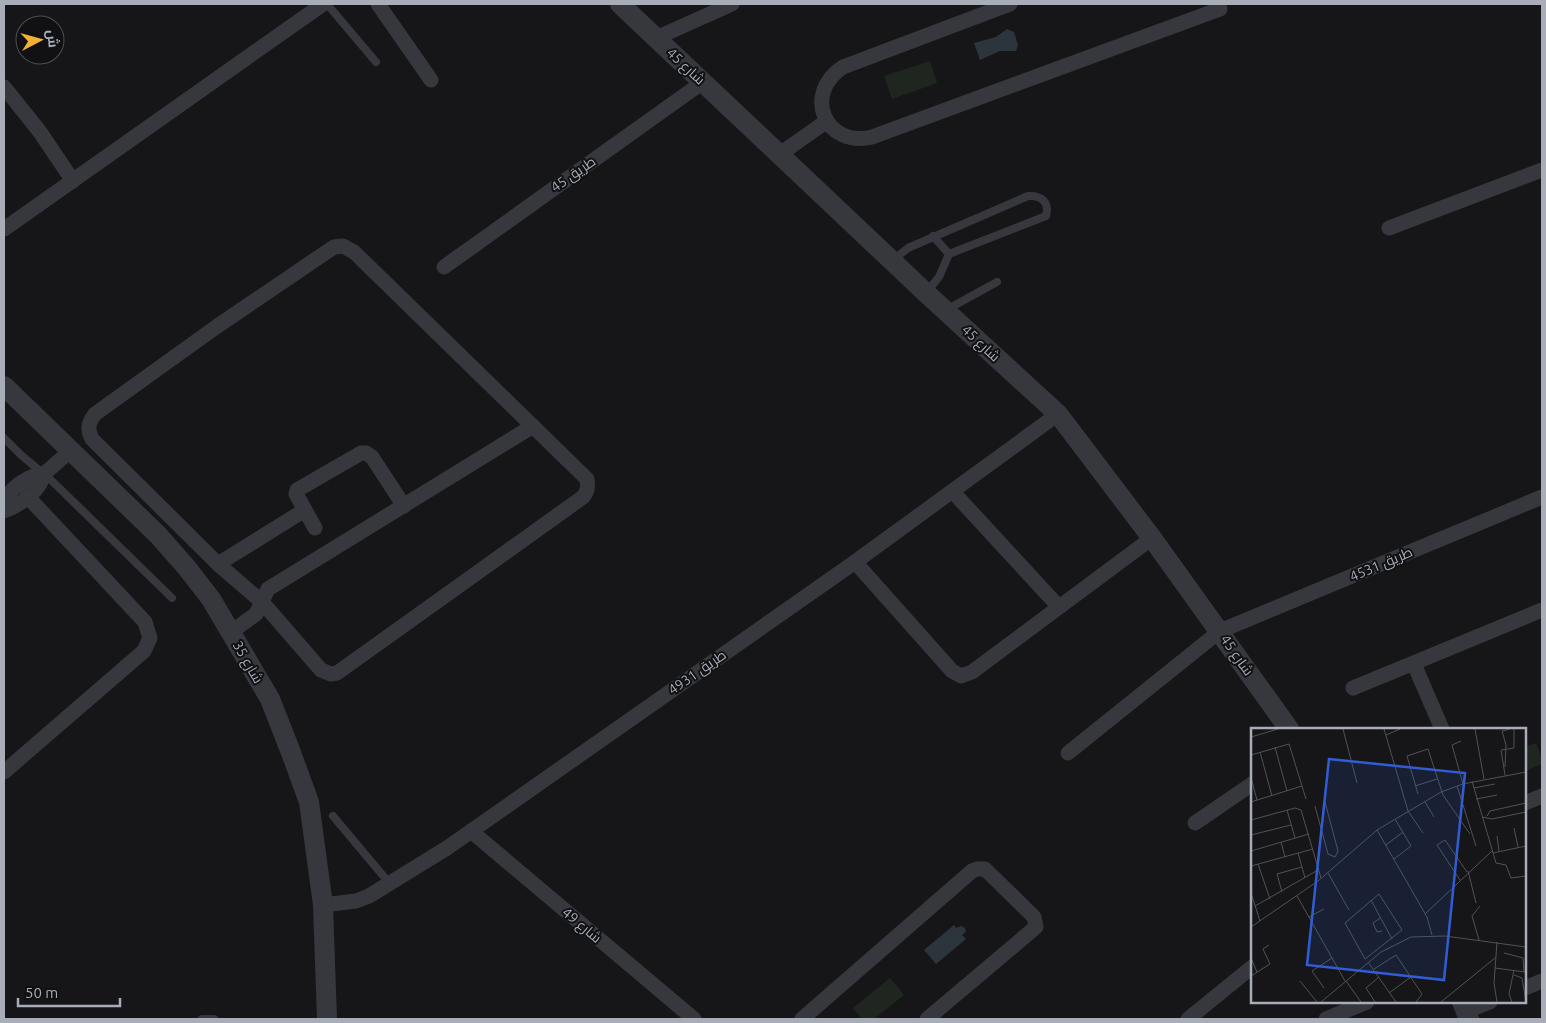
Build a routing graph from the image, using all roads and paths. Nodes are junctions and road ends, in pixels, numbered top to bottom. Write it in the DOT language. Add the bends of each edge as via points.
graph roads {
  1 [pos="323,4"];
  2 [pos="327,4"];
  3 [pos="378,4"];
  4 [pos="620,4"];
  5 [pos="732,4"];
  6 [pos="1010,4"];
  7 [pos="712,7"];
  8 [pos="1200,10"];
  9 [pos="1220,10"];
  10 [pos="656,38"];
  11 [pos="376,62"];
  12 [pos="431,80"];
  13 [pos="703,82"];
  14 [pos="4,87"];
  15 [pos="827,121"];
  16 [pos="780,154"];
  17 [pos="1542,170"];
  18 [pos="73,181"];
  19 [pos="1389,228"];
  20 [pos="4,230"];
  21 [pos="933,236"];
  22 [pos="949,254"];
  23 [pos="893,260"];
  24 [pos="444,267"];
  25 [pos="997,282"];
  26 [pos="926,293"];
  27 [pos="946,310"];
  28 [pos="4,386"];
  29 [pos="1058,414"];
  30 [pos="533,426"];
  31 [pos="4,438"];
  32 [pos="70,451"];
  33 [pos="44,474"];
  34 [pos="953,492"];
  35 [pos="27,496"];
  36 [pos="1542,497"];
  37 [pos="4,501"];
  38 [pos="404,506"];
  39 [pos="305,510"];
  40 [pos="4,511"];
  41 [pos="315,528"];
  42 [pos="1152,538"];
  43 [pos="855,562"];
  44 [pos="218,564"];
  45 [pos="172,598"];
  46 [pos="262,602"];
  47 [pos="1059,607"];
  48 [pos="1542,610"];
  49 [pos="231,632"];
  50 [pos="1220,632"];
  51 [pos="1414,664"];
  52 [pos="1353,688"];
  53 [pos="1288,728"];
  54 [pos="1442,728"];
  55 [pos="1068,754"];
  56 [pos="4,772"];
  57 [pos="1251,785"];
  58 [pos="1542,796"];
  59 [pos="1526,803"];
  60 [pos="333,816"];
  61 [pos="1195,823"];
  62 [pos="470,831"];
  63 [pos="390,884"];
  64 [pos="323,905"];
  65 [pos="1251,968"];
  66 [pos="1542,980"];
  67 [pos="1526,988"];
  68 [pos="1365,1003"];
  69 [pos="1487,1003"];
  70 [pos="1466,1011"];
  71 [pos="202,1019"];
  72 [pos="214,1019"];
  73 [pos="327,1019"];
  74 [pos="694,1019"];
  75 [pos="802,1019"];
  76 [pos="927,1019"];
  77 [pos="1188,1019"];
  78 [pos="1326,1019"];
  1 -- 18 [label="street"];
  2 -- 11 [label="lane"];
  3 -- 12 [label="street"];
  4 -- 10 [label="street, شارع 45"];
  5 -- 7 [label="street"];
  6 -- 15 [label="street" via="843,67 827,81 823,90 821,101"];
  7 -- 10 [label="street"];
  8 -- 9 [label="street"];
  8 -- 15 [label="street" via="862,140 847,137"];
  10 -- 13 [label="street, شارع 45"];
  13 -- 16 [label="street, شارع 45"];
  13 -- 24 [label="street, طريق 45"];
  14 -- 18 [label="street"];
  15 -- 16 [label="street"];
  16 -- 23 [label="street, شارع 45"];
  17 -- 19 [label="street"];
  18 -- 20 [label="street"];
  21 -- 22 [label="lane"];
  21 -- 22 [label="lane" via="1028,196 1035,195 1046,203 1046,216"];
  21 -- 23 [label="lane" via="908,248"];
  22 -- 26 [label="lane" via="939,277"];
  23 -- 26 [label="street, شارع 45"];
  25 -- 27 [label="lane"];
  26 -- 27 [label="street, شارع 45"];
  27 -- 29 [label="street, شارع 45"];
  28 -- 32 [label="street, شارع 35"];
  29 -- 34 [label="street, طريق 4931"];
  29 -- 42 [label="street, شارع 45"];
  30 -- 38 [label="street"];
  30 -- 44 [label="street" via="354,252 343,246 334,247 94,414 89,422 88,431 92,439"];
  30 -- 46 [label="street" via="587,478 587,492 583,498 337,673 321,670"];
  31 -- 33 [label="lane"];
  32 -- 33 [label="street"];
  32 -- 49 [label="street, شارع 35" via="158,535 211,599"];
  33 -- 35 [label="street" via="41,482"];
  33 -- 37 [label="street" via="25,479"];
  33 -- 45 [label="lane"];
  34 -- 43 [label="street, طريق 4931"];
  34 -- 47 [label="street"];
  35 -- 40 [label="street"];
  35 -- 56 [label="street" via="145,622 150,638 144,651"];
  36 -- 50 [label="street, طريق 4531"];
  38 -- 39 [label="street" via="372,457 361,453 297,490"];
  38 -- 46 [label="street" via="268,590"];
  39 -- 41 [label="street"];
  39 -- 44 [label="street"];
  42 -- 47 [label="street"];
  42 -- 50 [label="street, شارع 45"];
  43 -- 47 [label="street" via="952,671 962,676 972,672"];
  43 -- 62 [label="street, طريق 4931"];
  44 -- 46 [label="street"];
  46 -- 49 [label="street" via="256,614"];
  48 -- 51 [label="street"];
  49 -- 64 [label="street, شارع 35" via="270,700 309,802"];
  50 -- 53 [label="street, شارع 45"];
  50 -- 55 [label="street, طريق 4531"];
  51 -- 52 [label="street"];
  51 -- 54 [label="street"];
  57 -- 61 [label="street"];
  58 -- 59 [label="street"];
  60 -- 63 [label="lane"];
  62 -- 63 [label="street, طريق 4931"];
  62 -- 74 [label="street, شارع 49"];
  63 -- 64 [label="street, طريق 4931" via="356,901"];
  64 -- 73 [label="street, شارع 35"];
  65 -- 77 [label="street"];
  66 -- 67 [label="street"];
  68 -- 78 [label="street"];
  69 -- 70 [label="street"];
  71 -- 72 [label="lane"];
  75 -- 76 [label="street" via="972,870 985,869 1034,917 1036,927"];
}
